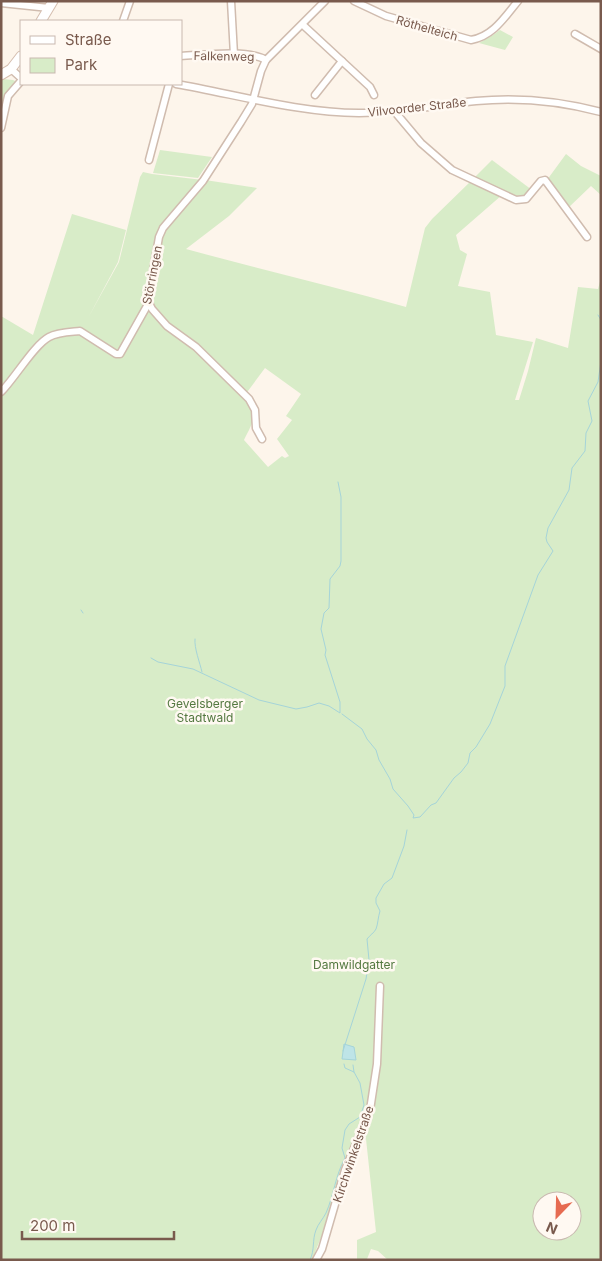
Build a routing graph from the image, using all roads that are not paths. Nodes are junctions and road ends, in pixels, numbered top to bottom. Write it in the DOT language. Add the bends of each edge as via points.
graph roads {
  1 [pos="130,1"];
  2 [pos="231,1"];
  3 [pos="325,1"];
  4 [pos="354,1"];
  5 [pos="518,1"];
  6 [pos="1,3"];
  7 [pos="51,5"];
  8 [pos="42,20"];
  9 [pos="123,20"];
  10 [pos="302,24"];
  11 [pos="575,34"];
  12 [pos="601,49"];
  13 [pos="234,55"];
  14 [pos="182,56"];
  15 [pos="20,57"];
  16 [pos="266,60"];
  17 [pos="342,61"];
  18 [pos="11,69"];
  19 [pos="1,75"];
  20 [pos="20,78"];
  21 [pos="20,80"];
  22 [pos="169,85"];
  23 [pos="182,85"];
  24 [pos="315,95"];
  25 [pos="374,95"];
  26 [pos="254,98"];
  27 [pos="395,112"];
  28 [pos="601,112"];
  29 [pos="1,128"];
  30 [pos="149,160"];
  31 [pos="587,237"];
  32 [pos="148,301"];
  33 [pos="1,392"];
  34 [pos="262,439"];
  35 [pos="380,986"];
  36 [pos="316,1260"];
  1 -- 9 [label="street"];
  2 -- 13 [label="street"];
  3 -- 10 [label="street"];
  4 -- 5 [label="street, Röthelteich" via="386,16 471,40 482,38 496,28"];
  6 -- 7 [label="street"];
  7 -- 8 [label="street"];
  10 -- 16 [label="street"];
  10 -- 17 [label="street"];
  11 -- 12 [label="street"];
  13 -- 14 [label="street, Falkenweg"];
  13 -- 16 [label="street, Falkenweg" via="259,56"];
  15 -- 18 [label="street"];
  16 -- 26 [label="street, Störringen"];
  17 -- 24 [label="street"];
  17 -- 25 [label="street" via="370,87"];
  18 -- 19 [label="street"];
  18 -- 20 [label="street"];
  21 -- 29 [label="street" via="8,96"];
  22 -- 30 [label="street"];
  23 -- 26 [label="street, Vilvoorder Straße"];
  26 -- 27 [label="street, Vilvoorder Straße" via="330,112"];
  26 -- 32 [label="street, Störringen" via="203,182 163,228"];
  27 -- 28 [label="street, Vilvoorder Straße" via="477,101 516,100 556,103"];
  27 -- 31 [label="street" via="421,143 452,170 516,200 526,199 545,180"];
  32 -- 33 [label="street, Störringen" via="120,354 80,331 49,337"];
  32 -- 34 [label="street" via="167,326 196,347 249,399"];
  35 -- 36 [label="street, Kirchwinkelstraße" via="377,1064 370,1110 345,1170"];
}
